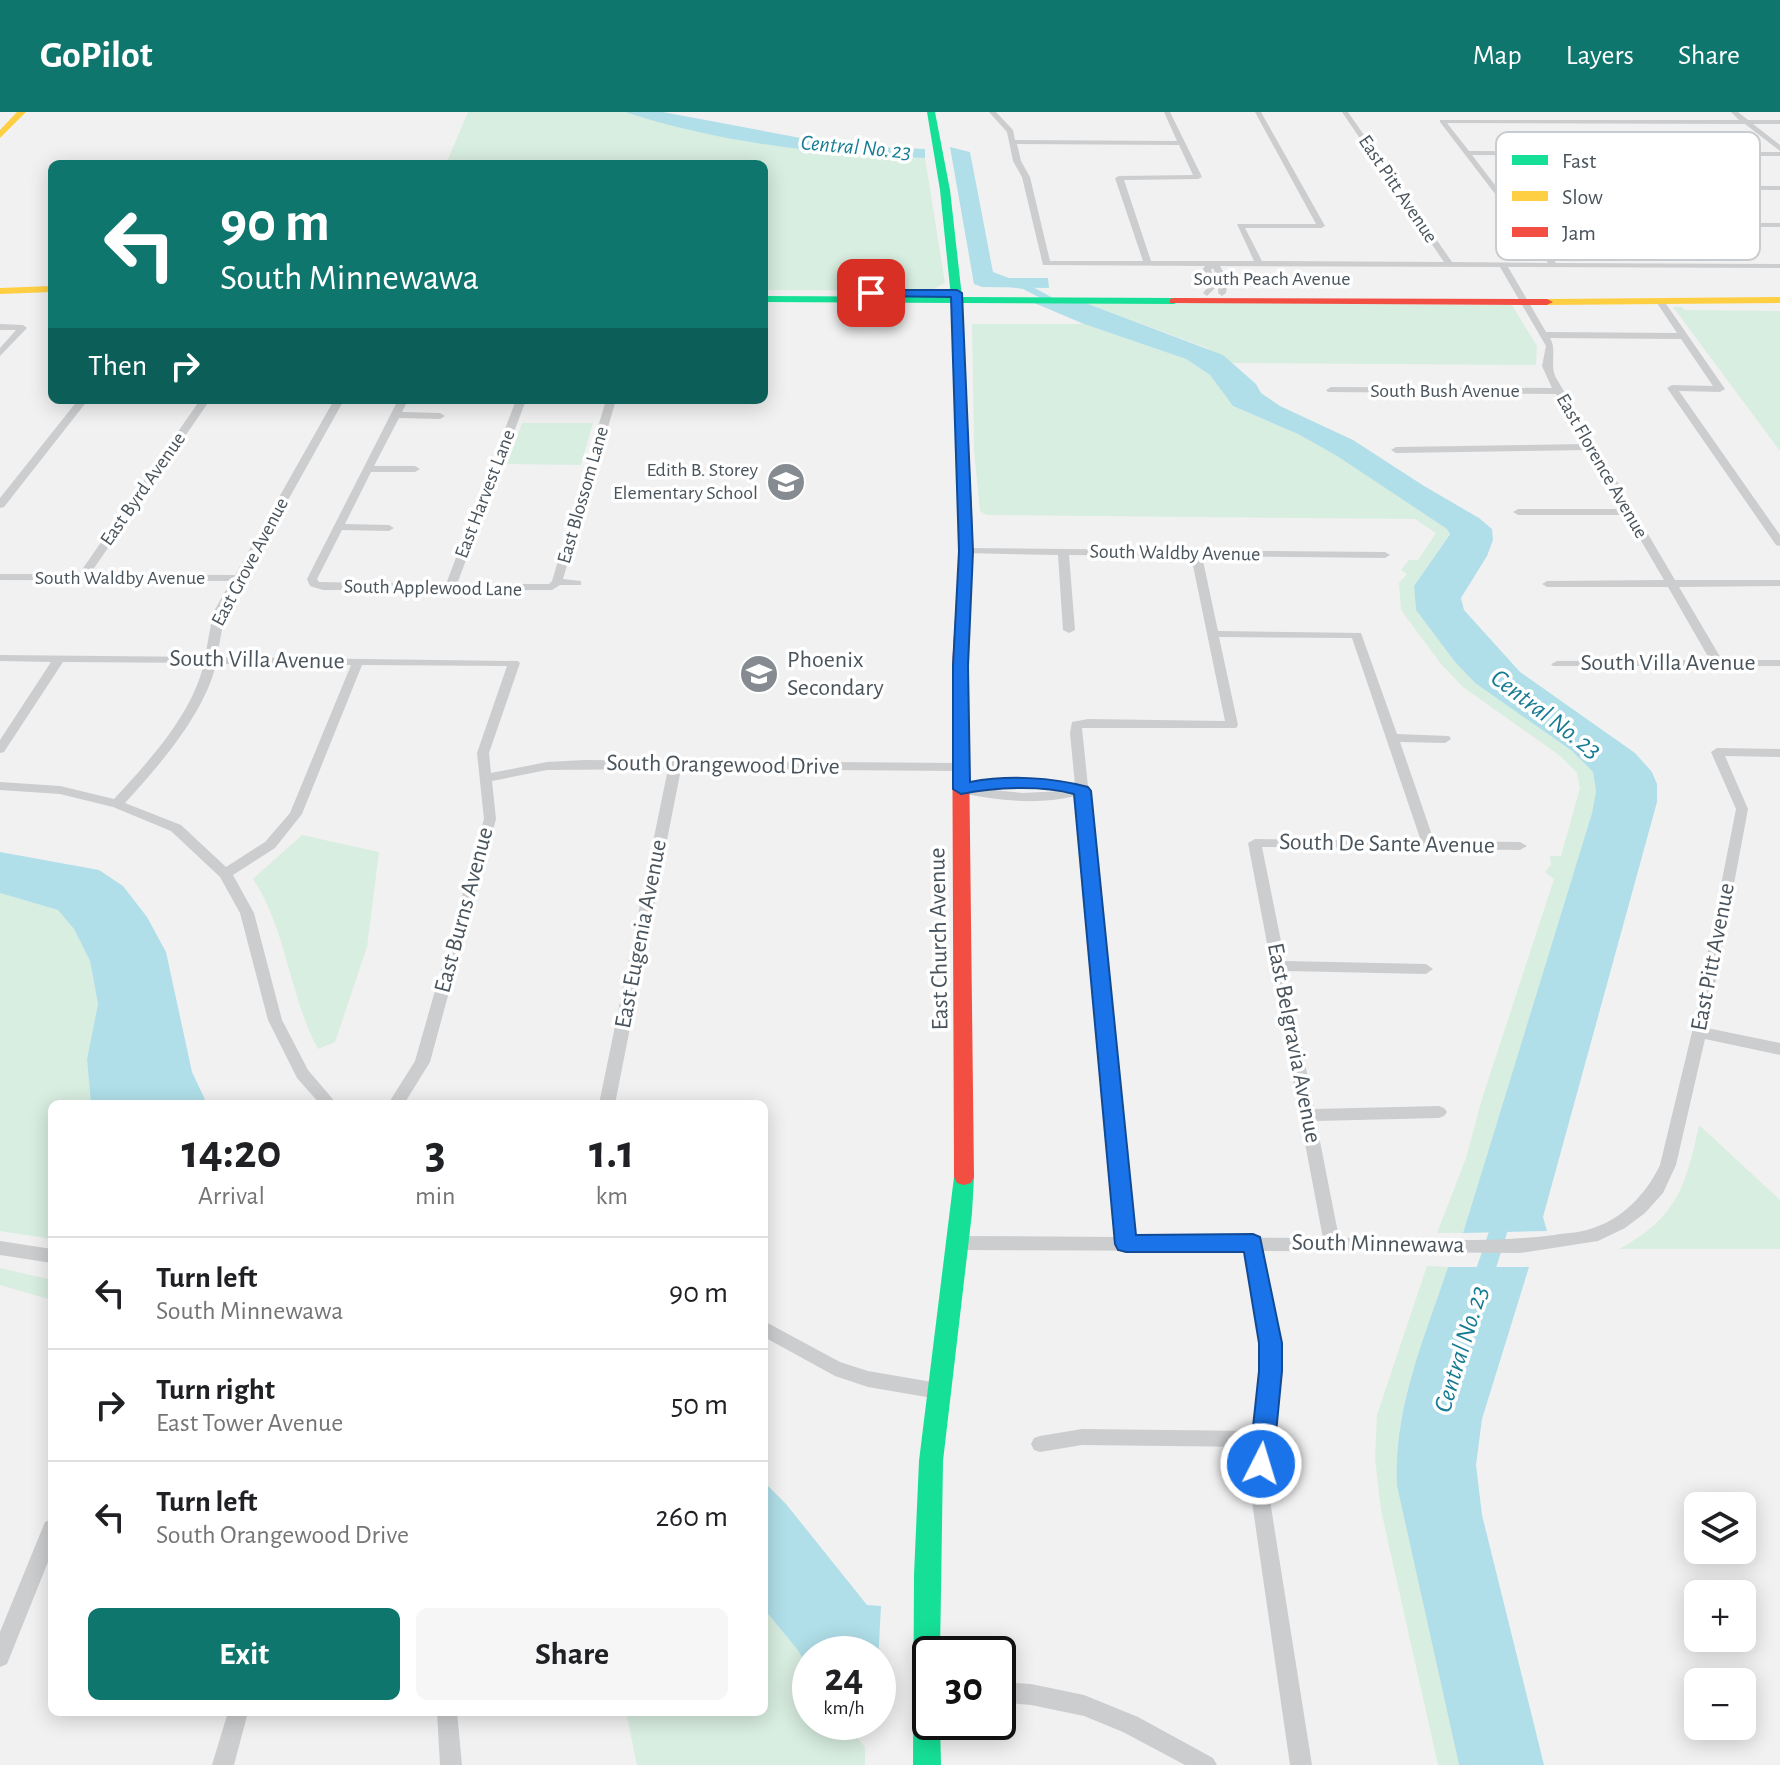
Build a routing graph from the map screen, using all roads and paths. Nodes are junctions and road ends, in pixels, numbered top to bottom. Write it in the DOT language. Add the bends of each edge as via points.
graph roads {
  1 [pos="7,112"];
  2 [pos="22,112"];
  3 [pos="931,112"];
  4 [pos="992,112"];
  5 [pos="1167,112"];
  6 [pos="1258,112"];
  7 [pos="1345,112"];
  8 [pos="1734,112"];
  9 [pos="0,119"];
  10 [pos="1748,122"];
  11 [pos="1780,122"];
  12 [pos="1759,132"];
  13 [pos="1760,133"];
  14 [pos="0,135"];
  15 [pos="1012,142"];
  16 [pos="1183,143"];
  17 [pos="1760,152"];
  18 [pos="1780,152"];
  19 [pos="1467,153"];
  20 [pos="1496,153"];
  21 [pos="1494,187"];
  22 [pos="1760,188"];
  23 [pos="1780,188"];
  24 [pos="1496,190"];
  25 [pos="1760,225"];
  26 [pos="1780,225"];
  27 [pos="1550,260"];
  28 [pos="1148,264"];
  29 [pos="1213,264"];
  30 [pos="1259,264"];
  31 [pos="1450,265"];
  32 [pos="1554,265"];
  33 [pos="1503,266"];
  34 [pos="1780,266"];
  35 [pos="1,292"];
  36 [pos="48,292"];
  37 [pos="1215,293"];
  38 [pos="768,295"];
  39 [pos="768,295"];
  40 [pos="957,296"];
  41 [pos="1043,296"];
  42 [pos="1126,299"];
  43 [pos="1523,299"];
  44 [pos="1780,299"];
  45 [pos="1661,303"];
  46 [pos="0,327"];
  47 [pos="1544,335"];
  48 [pos="1684,336"];
  49 [pos="0,353"];
  50 [pos="1331,390"];
  51 [pos="1559,391"];
  52 [pos="80,404"];
  53 [pos="202,404"];
  54 [pos="337,404"];
  55 [pos="401,404"];
  56 [pos="519,404"];
  57 [pos="610,404"];
  58 [pos="396,415"];
  59 [pos="440,416"];
  60 [pos="1591,447"];
  61 [pos="1396,450"];
  62 [pos="368,469"];
  63 [pos="415,469"];
  64 [pos="0,505"];
  65 [pos="1518,512"];
  66 [pos="1628,512"];
  67 [pos="338,527"];
  68 [pos="389,528"];
  69 [pos="1780,543"];
  70 [pos="966,551"];
  71 [pos="1063,552"];
  72 [pos="1196,553"];
  73 [pos="1385,555"];
  74 [pos="0,577"];
  75 [pos="82,578"];
  76 [pos="239,578"];
  77 [pos="1670,582"];
  78 [pos="577,583"];
  79 [pos="1780,583"];
  80 [pos="1547,584"];
  81 [pos="555,585"];
  82 [pos="450,588"];
  83 [pos="1069,630"];
  84 [pos="1213,634"];
  85 [pos="0,658"];
  86 [pos="59,659"];
  87 [pos="208,659"];
  88 [pos="358,661"];
  89 [pos="514,663"];
  90 [pos="1718,663"];
  91 [pos="1780,663"];
  92 [pos="1557,664"];
  93 [pos="1392,738"];
  94 [pos="1445,739"];
  95 [pos="0,749"];
  96 [pos="1780,753"];
  97 [pos="675,765"];
  98 [pos="961,767"];
  99 [pos="486,778"];
  100 [pos="0,786"];
  101 [pos="961,789"];
  102 [pos="1082,791"];
  103 [pos="117,804"];
  104 [pos="1255,843"];
  105 [pos="1429,845"];
  106 [pos="1520,846"];
  107 [pos="225,874"];
  108 [pos="1279,966"];
  109 [pos="1426,969"];
  110 [pos="1699,1032"];
  111 [pos="1780,1049"];
  112 [pos="325,1100"];
  113 [pos="398,1100"];
  114 [pos="608,1100"];
  115 [pos="1439,1112"];
  116 [pos="1307,1115"];
  117 [pos="1668,1165"];
  118 [pos="959,1243"];
  119 [pos="1253,1243"];
  120 [pos="1332,1243"];
  121 [pos="1126,1244"];
  122 [pos="0,1248"];
  123 [pos="48,1255"];
  124 [pos="768,1330"];
  125 [pos="938,1391"];
  126 [pos="1262,1439"];
  127 [pos="1040,1444"];
  128 [pos="48,1538"];
  129 [pos="929,1636"];
  130 [pos="0,1657"];
  131 [pos="1016,1693"];
  132 [pos="237,1716"];
  133 [pos="447,1716"];
  134 [pos="928,1740"];
  135 [pos="223,1765"];
  136 [pos="451,1765"];
  137 [pos="927,1765"];
  138 [pos="1206,1765"];
  139 [pos="1301,1765"];
  1 -- 9 [label="street"];
  2 -- 14 [label="street"];
  3 -- 40 [label="street, East Church Avenue"];
  4 -- 15 [label="street"];
  5 -- 16 [label="street"];
  6 -- 30 [label="street" via="1321,226 1240,226"];
  7 -- 31 [label="street, East Pitt Avenue"];
  8 -- 10 [label="street"];
  10 -- 11 [label="street"];
  10 -- 12 [label="street"];
  10 -- 19 [label="street" via="1442,121"];
  13 -- 18 [label="street"];
  15 -- 16 [label="street"];
  15 -- 28 [label="street" via="1026,177 1046,263"];
  16 -- 28 [label="street" via="1198,177 1119,178"];
  17 -- 18 [label="street"];
  19 -- 20 [label="street"];
  19 -- 21 [label="street"];
  21 -- 24 [label="street"];
  22 -- 23 [label="street"];
  25 -- 26 [label="street"];
  27 -- 32 [label="street"];
  28 -- 29 [label="street"];
  29 -- 30 [label="street"];
  29 -- 37 [label="street" via="1207,269"];
  29 -- 37 [label="street" via="1224,287"];
  30 -- 31 [label="street"];
  31 -- 33 [label="street"];
  32 -- 33 [label="street"];
  32 -- 34 [label="street"];
  33 -- 43 [label="street, East Florence Avenue"];
  35 -- 36 [label="street"];
  37 -- 41 [label="street, South Peach Avenue"];
  37 -- 42 [label="street" via="1207,298"];
  37 -- 43 [label="street, South Peach Avenue"];
  38 -- 40 [label="street, South Peach Avenue"];
  39 -- 40 [label="street, South Peach Avenue"];
  40 -- 41 [label="street, South Peach Avenue"];
  40 -- 70 [label="street, East Church Avenue"];
  41 -- 42 [label="street, South Peach Avenue"];
  42 -- 43 [label="street, South Peach Avenue"];
  43 -- 44 [label="street, South Peach Avenue"];
  43 -- 45 [label="street, South Peach Avenue"];
  43 -- 47 [label="street, East Florence Avenue"];
  44 -- 45 [label="street, South Peach Avenue"];
  45 -- 48 [label="street"];
  46 -- 49 [label="street" via="23,328"];
  47 -- 48 [label="street"];
  47 -- 51 [label="street, East Florence Avenue" via="1550,346 1547,366"];
  48 -- 69 [label="street" via="1720,389 1672,388"];
  50 -- 51 [label="street, South Bush Avenue"];
  51 -- 60 [label="street, East Florence Avenue"];
  52 -- 64 [label="street"];
  53 -- 75 [label="street, East Byrd Avenue"];
  54 -- 76 [label="street, East Grove Avenue"];
  55 -- 58 [label="street"];
  56 -- 82 [label="street, East Harvest Lane"];
  57 -- 81 [label="street, East Blossom Lane"];
  58 -- 59 [label="street"];
  58 -- 62 [label="street"];
  60 -- 61 [label="street"];
  60 -- 66 [label="street, East Florence Avenue"];
  62 -- 63 [label="street"];
  62 -- 67 [label="street"];
  65 -- 66 [label="street"];
  66 -- 77 [label="street, East Florence Avenue"];
  67 -- 68 [label="street"];
  67 -- 82 [label="street, South Applewood Lane" via="314,584"];
  70 -- 71 [label="street, South Waldby Avenue"];
  70 -- 98 [label="street, East Church Avenue"];
  71 -- 72 [label="street, South Waldby Avenue"];
  71 -- 83 [label="street"];
  72 -- 73 [label="street, South Waldby Avenue"];
  72 -- 84 [label="street"];
  74 -- 75 [label="street, South Waldby Avenue"];
  75 -- 76 [label="street, South Waldby Avenue"];
  76 -- 87 [label="street, East Grove Avenue" via="219,613"];
  77 -- 79 [label="street"];
  77 -- 80 [label="street"];
  77 -- 90 [label="street, East Florence Avenue"];
  78 -- 81 [label="street, South Applewood Lane"];
  81 -- 82 [label="street, South Applewood Lane"];
  84 -- 93 [label="street" via="1357,635"];
  84 -- 102 [label="street" via="1232,725 1076,725"];
  85 -- 86 [label="street, South Villa Avenue"];
  86 -- 87 [label="street, South Villa Avenue"];
  86 -- 95 [label="street"];
  87 -- 88 [label="street, South Villa Avenue"];
  87 -- 103 [label="street, East Grove Avenue" via="201,689 148,771"];
  88 -- 89 [label="street, South Villa Avenue"];
  88 -- 107 [label="street" via="296,814 270,845"];
  89 -- 99 [label="street, East Burns Avenue" via="483,753"];
  90 -- 91 [label="street, South Villa Avenue"];
  90 -- 92 [label="street, South Villa Avenue"];
  93 -- 94 [label="street"];
  93 -- 105 [label="street"];
  96 -- 110 [label="street, East Pitt Avenue" via="1717,752 1742,809"];
  97 -- 98 [label="street, South Orangewood Drive"];
  97 -- 99 [label="street, South Orangewood Drive" via="547,766"];
  97 -- 114 [label="street, East Eugenia Avenue"];
  98 -- 101 [label="street, East Church Avenue"];
  99 -- 113 [label="street, East Burns Avenue" via="490,819 422,1062"];
  100 -- 103 [label="street" via="60,790"];
  101 -- 102 [label="street" via="986,795 1063,796"];
  101 -- 118 [label="street, East Church Avenue" via="965,1114"];
  102 -- 121 [label="street"];
  103 -- 107 [label="street" via="176,828"];
  104 -- 105 [label="street, South De Sante Avenue"];
  104 -- 108 [label="street, East Belgravia Avenue"];
  105 -- 106 [label="street, South De Sante Avenue"];
  107 -- 112 [label="street" via="247,913 275,1020 302,1074"];
  108 -- 109 [label="street"];
  108 -- 116 [label="street, East Belgravia Avenue"];
  110 -- 111 [label="street"];
  110 -- 117 [label="street, East Pitt Avenue"];
  115 -- 116 [label="street"];
  116 -- 120 [label="street, East Belgravia Avenue"];
  117 -- 120 [label="street, South Minnewawa" via="1639,1208 1592,1236 1520,1246"];
  118 -- 121 [label="street, South Minnewawa"];
  118 -- 125 [label="street, East Church Avenue"];
  119 -- 120 [label="street, South Minnewawa"];
  119 -- 121 [label="street, South Minnewawa"];
  119 -- 126 [label="street" via="1271,1343"];
  122 -- 123 [label="street"];
  124 -- 125 [label="street" via="835,1368"];
  125 -- 129 [label="street, East Church Avenue" via="931,1462"];
  126 -- 127 [label="street" via="1082,1437"];
  126 -- 139 [label="street" via="1263,1529"];
  128 -- 130 [label="street"];
  131 -- 138 [label="street" via="1086,1704"];
  132 -- 135 [label="street"];
  133 -- 136 [label="street"];
  134 -- 137 [label="street, East Church Avenue"];
}
